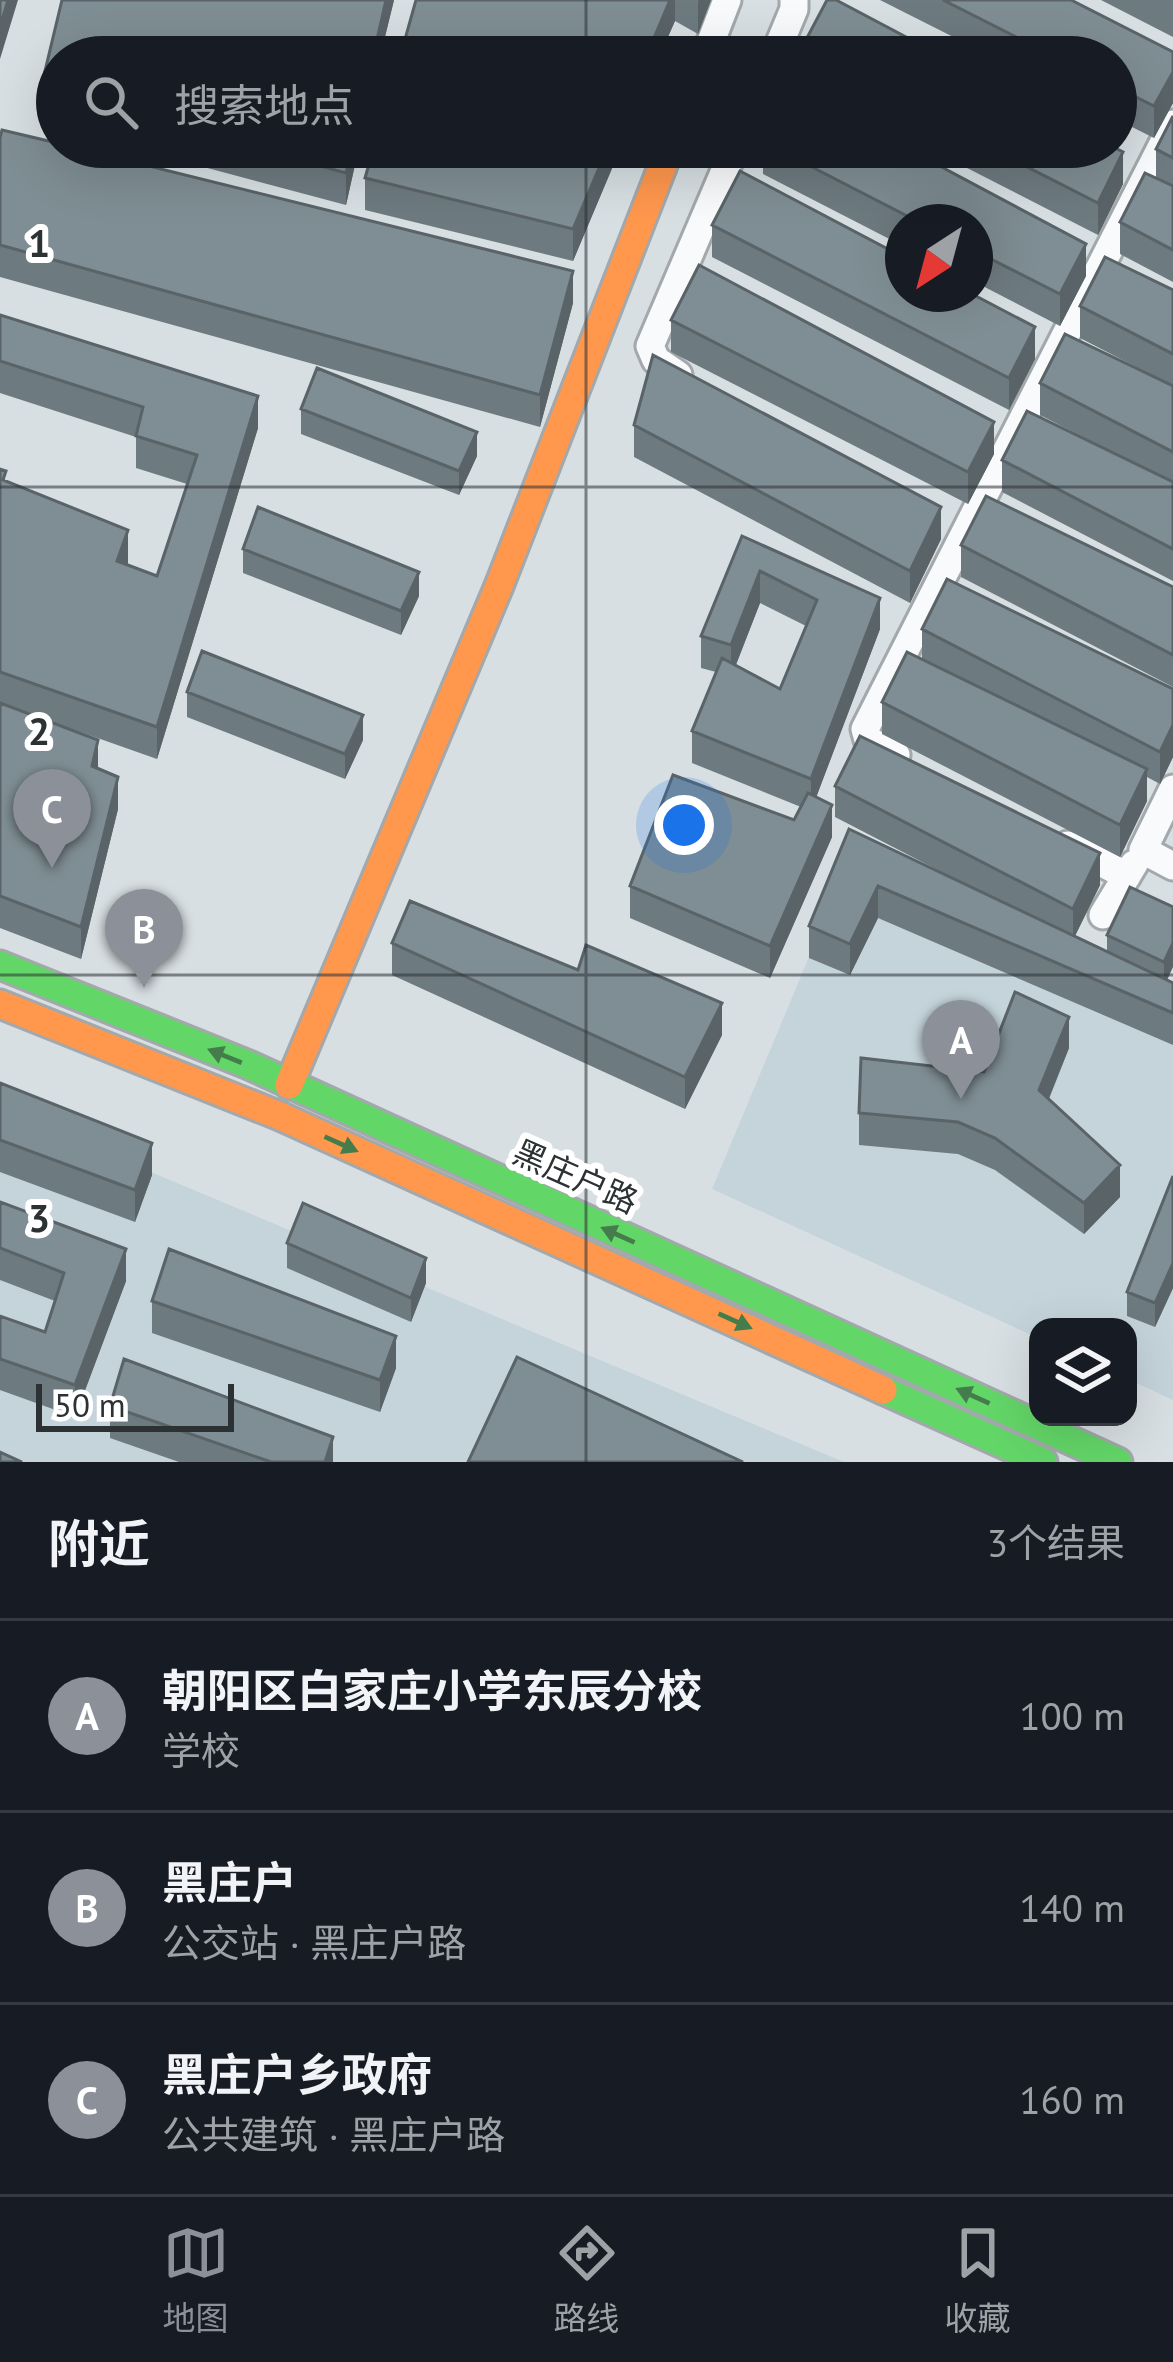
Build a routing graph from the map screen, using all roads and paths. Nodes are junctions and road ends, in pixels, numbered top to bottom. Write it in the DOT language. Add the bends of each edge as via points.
graph roads {
  1 [pos="727,0"];
  2 [pos="794,0"];
  3 [pos="713,36"];
  4 [pos="781,36"];
  5 [pos="1173,124"];
  6 [pos="662,168"];
  7 [pos="727,168"];
  8 [pos="708,391"];
  9 [pos="927,771"];
  10 [pos="1173,789"];
  11 [pos="1047,834"];
  12 [pos="1143,850"];
  13 [pos="1173,866"];
  14 [pos="1127,876"];
  15 [pos="1103,915"];
  16 [pos="0,965"];
  17 [pos="0,1004"];
  18 [pos="289,1084"];
  19 [pos="1043,1462"];
  20 [pos="1118,1462"];
  1 -- 3 [label="street"];
  2 -- 4 [label="street"];
  5 -- 9 [label="street" via="960,521 865,729 868,740"];
  6 -- 18 [label="street" via="499,586"];
  7 -- 8 [label="street" via="650,346 668,370"];
  10 -- 12 [label="street"];
  11 -- 14 [label="street"];
  12 -- 13 [label="street"];
  12 -- 14 [label="street"];
  14 -- 15 [label="street"];
  18 -- 16 [label="street, 黑庄户路, one-way"];
  17 -- 19 [label="street, 黑庄户路, one-way" via="280,1116"];
  20 -- 18 [label="street, 黑庄户路, one-way"];
}
